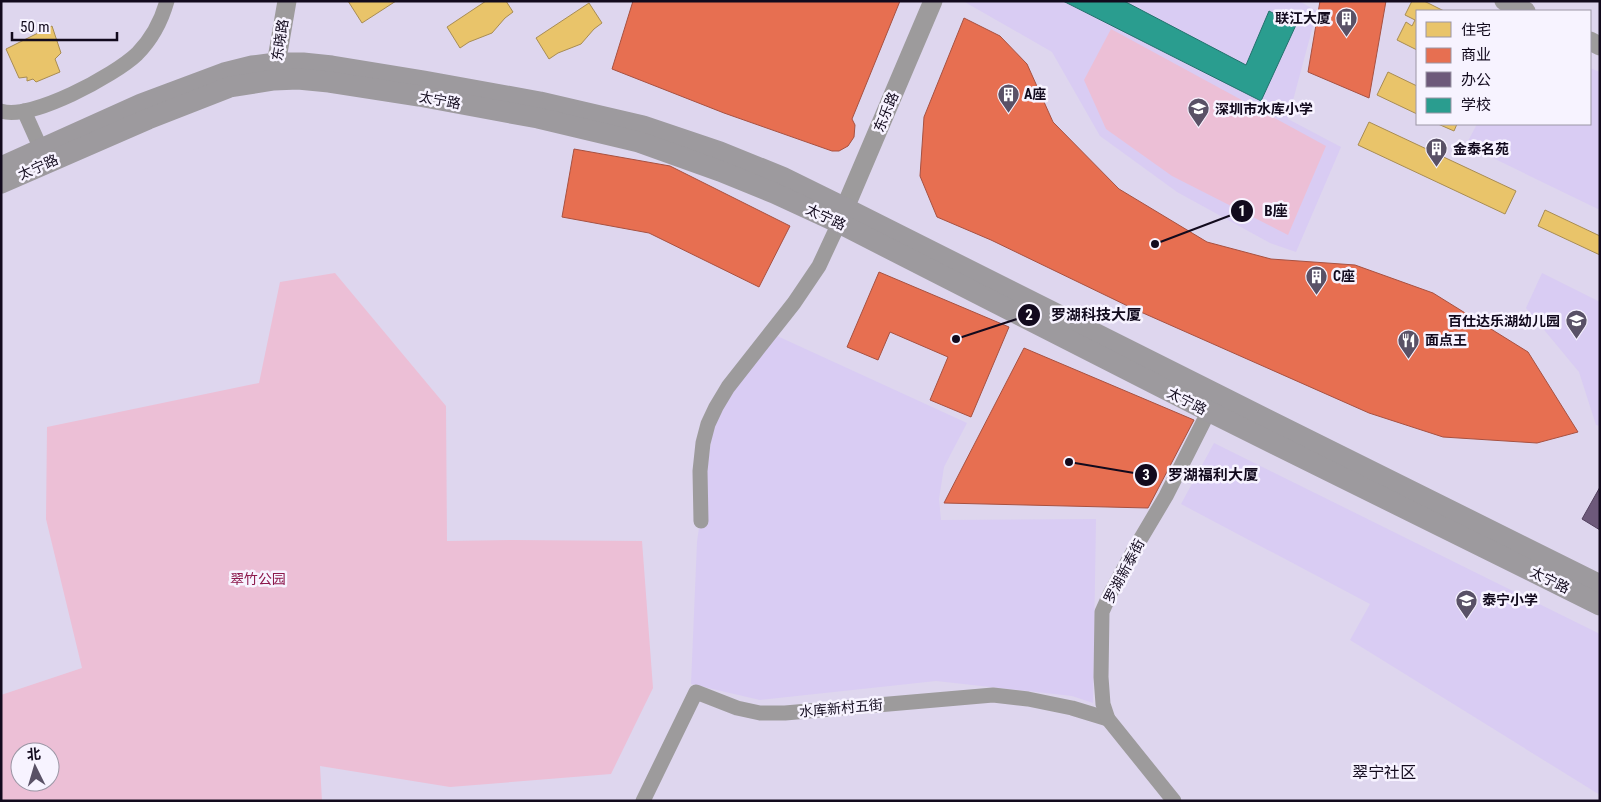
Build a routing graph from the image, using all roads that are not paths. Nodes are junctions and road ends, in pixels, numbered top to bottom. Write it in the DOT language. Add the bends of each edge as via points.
graph roads {
  1 [pos="167,1"];
  2 [pos="287,1"];
  3 [pos="933,1"];
  4 [pos="1504,1"];
  5 [pos="1524,10"];
  6 [pos="275,71"];
  7 [pos="1,110"];
  8 [pos="24,111"];
  9 [pos="40,149"];
  10 [pos="1,167"];
  11 [pos="1,184"];
  12 [pos="842,215"];
  13 [pos="1212,403"];
  14 [pos="701,521"];
  15 [pos="1600,585"];
  16 [pos="1600,605"];
  17 [pos="1108,718"];
  18 [pos="643,801"];
  19 [pos="1174,801"];
  1 -- 8 [label="street" via="156,31 136,54 107,76 56,101"];
  2 -- 6 [label="street, 东晓路"];
  3 -- 12 [label="street, 东乐路"];
  4 -- 5 [label="street"];
  6 -- 9 [label="main road, 太宁路" via="252,66 224,73 141,104"];
  6 -- 11 [label="main road, 太宁路" via="148,119"];
  6 -- 12 [label="main road, 太宁路" via="303,63 332,66 540,102 643,126 773,174"];
  7 -- 8 [label="street"];
  8 -- 9 [label="street"];
  9 -- 10 [label="main road, 太宁路"];
  12 -- 13 [label="main road, 太宁路"];
  12 -- 14 [label="street" via="819,266 728,387 708,424 700,471"];
  13 -- 15 [label="main road, 太宁路"];
  13 -- 16 [label="main road, 太宁路"];
  13 -- 17 [label="street, 罗湖新泰街" via="1166,496 1102,612 1101,677 1103,704"];
  17 -- 18 [label="street, 水库新村五街" via="1028,699 994,695 760,713 696,692"];
  17 -- 19 [label="street, 罗湖新泰街"];
}
